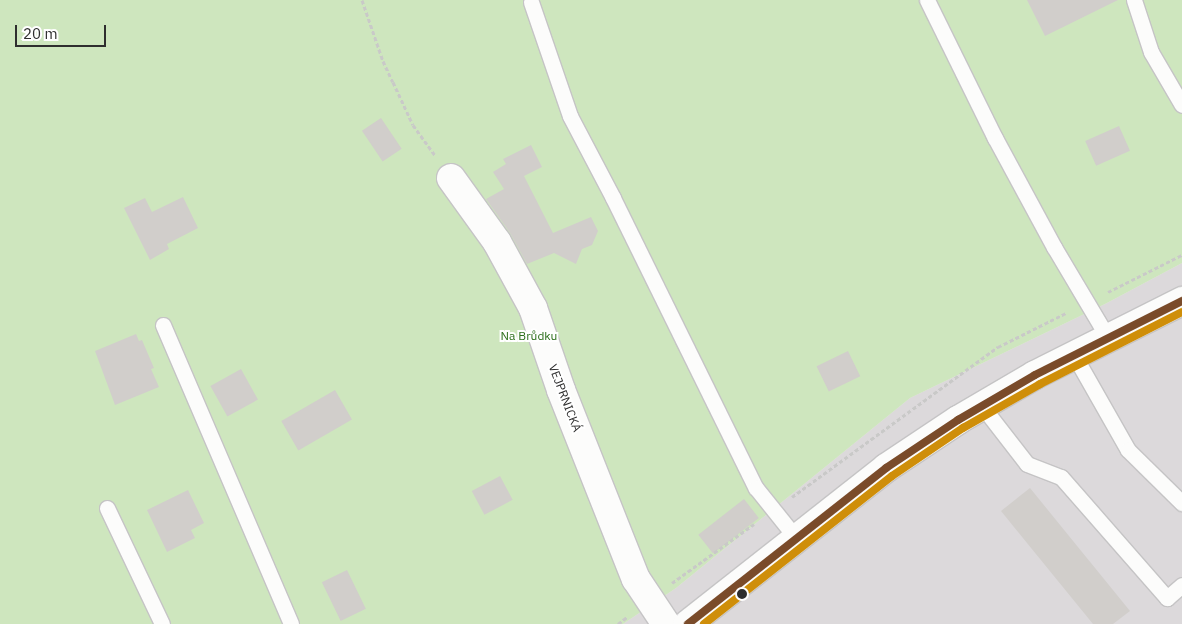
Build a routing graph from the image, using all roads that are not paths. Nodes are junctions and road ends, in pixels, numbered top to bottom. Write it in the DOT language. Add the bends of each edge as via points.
graph roads {
  1 [pos="926,0"];
  2 [pos="1134,0"];
  3 [pos="530,2"];
  4 [pos="1182,105"];
  5 [pos="451,178"];
  6 [pos="1182,301"];
  7 [pos="163,325"];
  8 [pos="1108,338"];
  9 [pos="1074,355"];
  10 [pos="982,406"];
  11 [pos="1182,503"];
  12 [pos="107,508"];
  13 [pos="796,538"];
  14 [pos="1182,585"];
  15 [pos="162,624"];
  16 [pos="291,624"];
  17 [pos="666,624"];
  18 [pos="688,624"];
  1 -- 8 [label="lane" via="1031,205"];
  2 -- 4 [label="lane" via="1151,52"];
  3 -- 13 [label="lane" via="570,116 756,488"];
  5 -- 17 [label="main road, VEJPRNICKÁ" via="497,242 533,308 560,390 636,579"];
  6 -- 8 [label="main road"];
  7 -- 16 [label="lane"];
  8 -- 9 [label="main road"];
  9 -- 10 [label="main road"];
  9 -- 11 [label="lane" via="1128,450"];
  10 -- 13 [label="main road" via="886,468"];
  10 -- 14 [label="lane" via="1027,464 1061,476 1168,598"];
  12 -- 15 [label="lane"];
  13 -- 18 [label="main road"];
}
